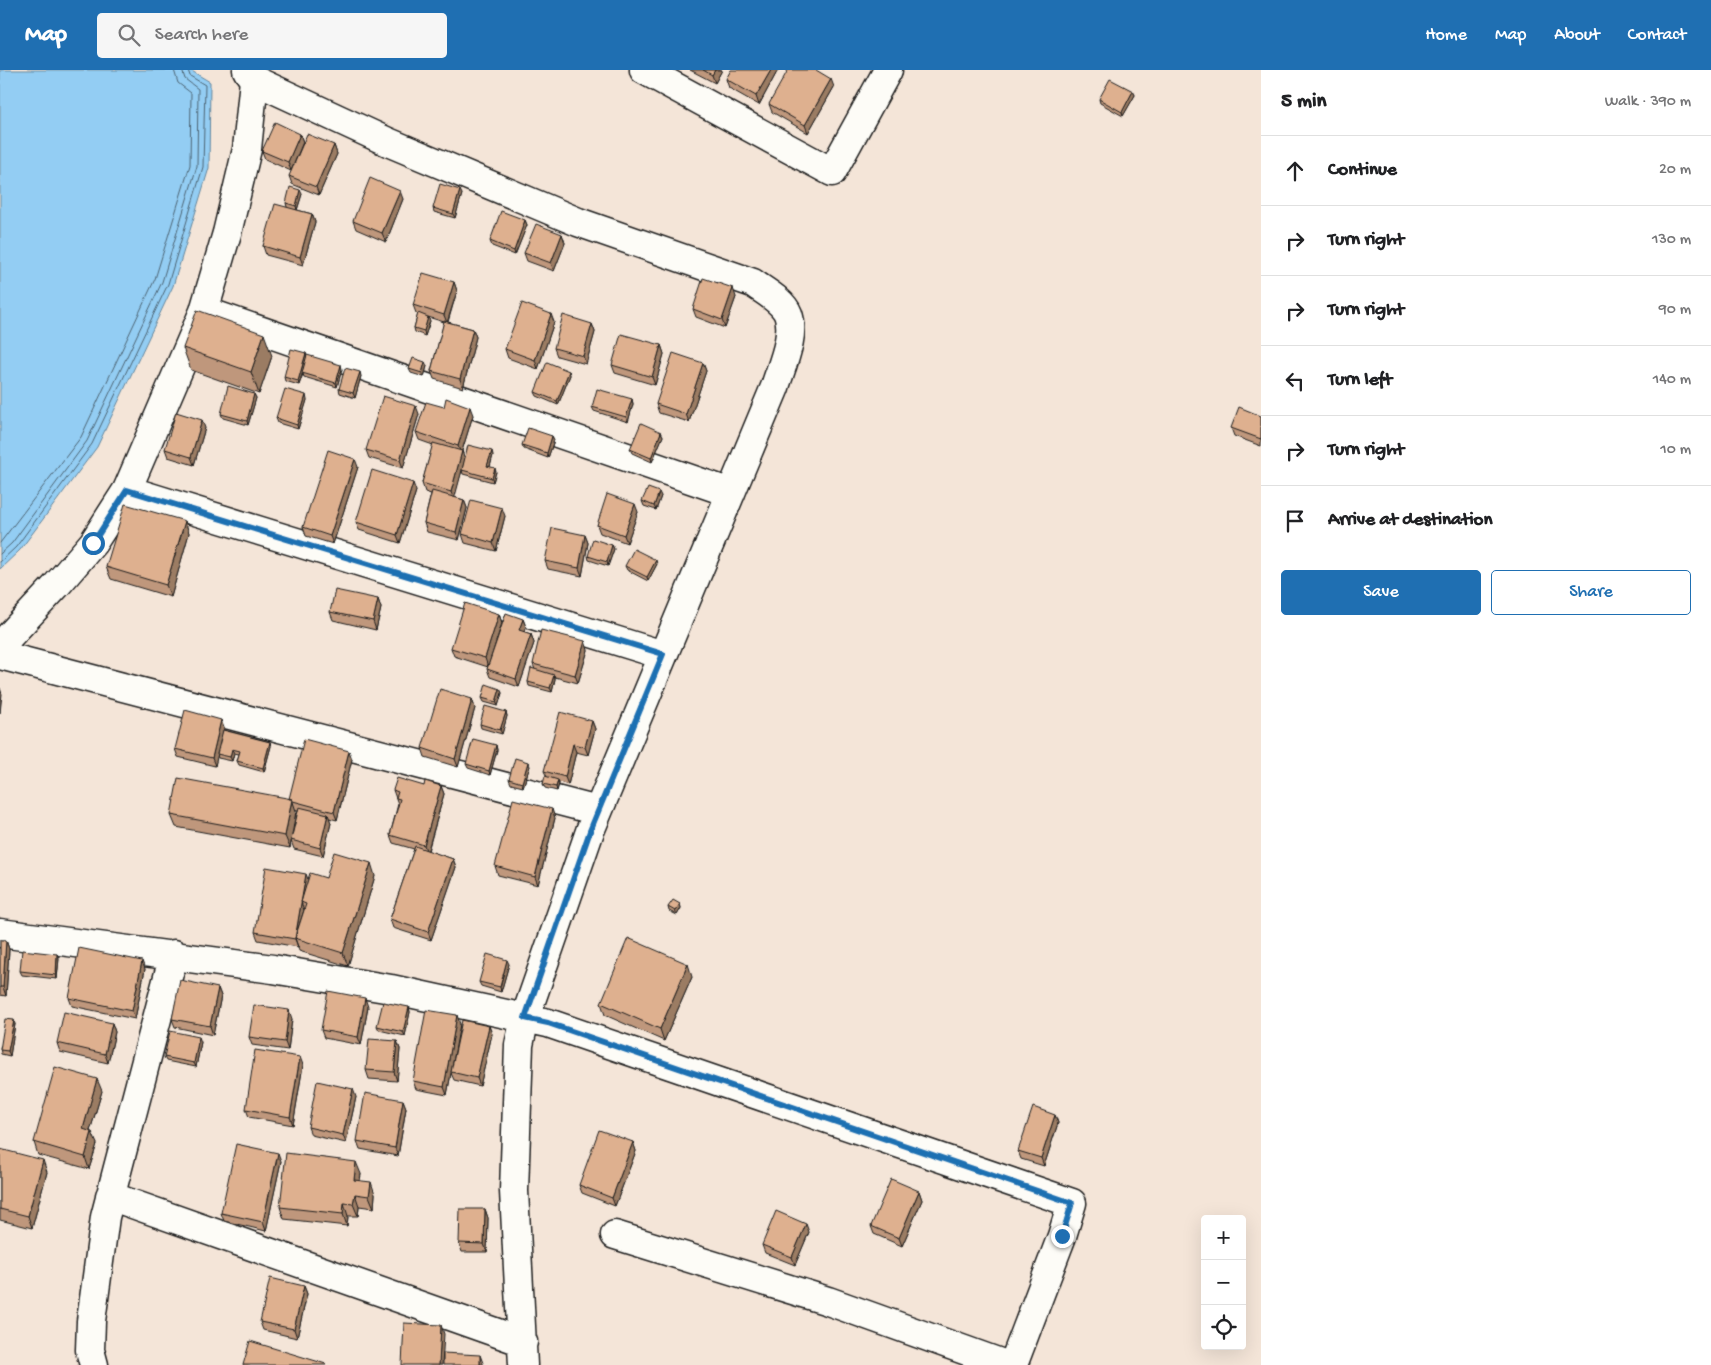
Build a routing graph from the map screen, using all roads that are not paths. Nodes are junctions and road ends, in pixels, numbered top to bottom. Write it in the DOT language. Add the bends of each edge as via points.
graph roads {
  1 [pos="644,70"];
  2 [pos="888,70"];
  3 [pos="250,75"];
  4 [pos="204,311"];
  5 [pos="127,490"];
  6 [pos="730,493"];
  7 [pos="0,646"];
  8 [pos="0,654"];
  9 [pos="663,654"];
  10 [pos="598,811"];
  11 [pos="0,934"];
  12 [pos="174,954"];
  13 [pos="525,1018"];
  14 [pos="110,1196"];
  15 [pos="615,1235"];
  16 [pos="523,1353"];
  17 [pos="94,1365"];
  18 [pos="1006,1365"];
  19 [pos="1013,1365"];
  1 -- 2 [label="street" via="832,172"];
  3 -- 4 [label="street" via="247,149"];
  3 -- 6 [label="street" via="388,142 578,222 753,283 774,298 788,314 790,332 787,346 774,387"];
  4 -- 5 [label="street"];
  4 -- 6 [label="street"];
  5 -- 7 [label="street" via="93,543"];
  5 -- 9 [label="street"];
  6 -- 9 [label="street"];
  8 -- 10 [label="street"];
  9 -- 10 [label="street"];
  10 -- 13 [label="street"];
  11 -- 12 [label="street"];
  12 -- 13 [label="street" via="391,989"];
  12 -- 14 [label="street"];
  13 -- 16 [label="street" via="519,1045 514,1191"];
  13 -- 19 [label="street" via="558,1026 1072,1203"];
  14 -- 16 [label="street"];
  14 -- 17 [label="street" via="91,1321 90,1350"];
  15 -- 18 [label="street" via="828,1302"];
}
